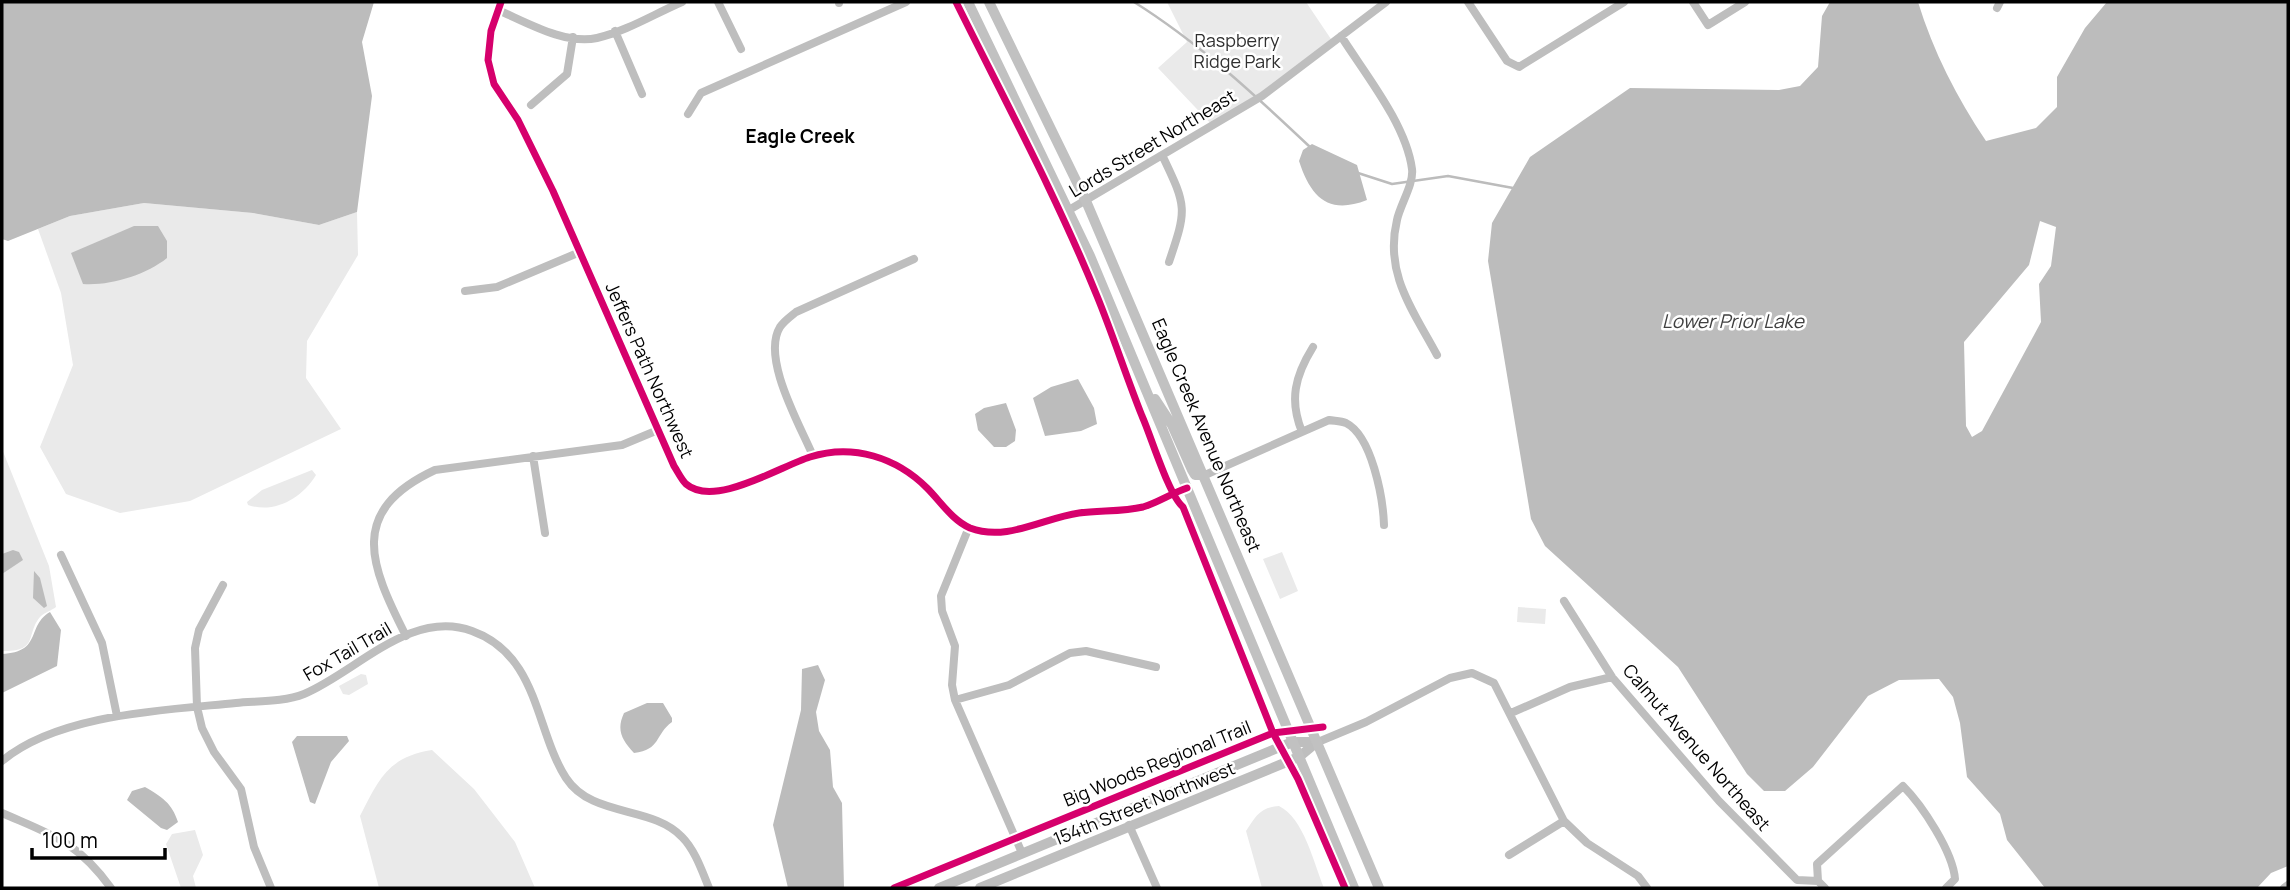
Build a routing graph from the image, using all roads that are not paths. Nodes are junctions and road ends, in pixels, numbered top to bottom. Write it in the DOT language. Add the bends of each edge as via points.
graph roads {
  1 [pos="682,2"];
  2 [pos="718,2"];
  3 [pos="906,2"];
  4 [pos="968,2"];
  5 [pos="989,2"];
  6 [pos="1386,2"];
  7 [pos="1468,2"];
  8 [pos="1624,2"];
  9 [pos="1693,2"];
  10 [pos="1745,2"];
  11 [pos="500,6"];
  12 [pos="615,31"];
  13 [pos="1341,36"];
  14 [pos="573,37"];
  15 [pos="741,49"];
  16 [pos="642,94"];
  17 [pos="531,105"];
  18 [pos="688,114"];
  19 [pos="1163,157"];
  20 [pos="1086,201"];
  21 [pos="1069,210"];
  22 [pos="580,252"];
  23 [pos="914,259"];
  24 [pos="1169,261"];
  25 [pos="465,291"];
  26 [pos="1313,347"];
  27 [pos="1437,355"];
  28 [pos="1145,386"];
  29 [pos="658,430"];
  30 [pos="1303,432"];
  31 [pos="533,456"];
  32 [pos="813,456"];
  33 [pos="1205,475"];
  34 [pos="1187,488"];
  35 [pos="1384,525"];
  36 [pos="969,527"];
  37 [pos="545,533"];
  38 [pos="61,555"];
  39 [pos="223,585"];
  40 [pos="1564,601"];
  41 [pos="406,636"];
  42 [pos="1156,667"];
  43 [pos="1612,677"];
  44 [pos="955,700"];
  45 [pos="197,707"];
  46 [pos="1511,713"];
  47 [pos="117,716"];
  48 [pos="1293,742"];
  49 [pos="1318,742"];
  50 [pos="1299,757"];
  51 [pos="2,761"];
  52 [pos="2,813"];
  53 [pos="1564,821"];
  54 [pos="1129,825"];
  55 [pos="1022,853"];
  56 [pos="1509,855"];
  57 [pos="1818,881"];
  58 [pos="2288,885"];
  59 [pos="111,888"];
  60 [pos="271,888"];
  61 [pos="709,888"];
  62 [pos="939,888"];
  63 [pos="980,888"];
  64 [pos="1157,888"];
  65 [pos="1354,888"];
  66 [pos="1379,888"];
  67 [pos="1647,888"];
  68 [pos="1825,888"];
  69 [pos="1946,888"];
  70 [pos="2284,888"];
  1 -- 12 [label="street"];
  2 -- 15 [label="street"];
  3 -- 18 [label="street" via="701,93"];
  4 -- 21 [label="main road"];
  5 -- 20 [label="main road, Eagle Creek Avenue Northeast"];
  6 -- 13 [label="street, Lords Street Northeast"];
  7 -- 8 [label="street" via="1507,61 1519,67"];
  9 -- 10 [label="street" via="1708,25"];
  11 -- 14 [label="street" via="541,28"];
  11 -- 22 [label="street, Jeffers Path Northwest" via="488,60 494,84 518,120"];
  12 -- 14 [label="street" via="594,38"];
  12 -- 16 [label="street"];
  13 -- 19 [label="street, Lords Street Northeast" via="1262,96"];
  13 -- 27 [label="street" via="1402,134 1412,171 1396,221 1393,256 1397,281"];
  14 -- 17 [label="street" via="567,74"];
  19 -- 20 [label="street, Lords Street Northeast"];
  19 -- 24 [label="street" via="1182,197 1184,218"];
  20 -- 21 [label="street, Lords Street Northeast"];
  20 -- 33 [label="main road, Eagle Creek Avenue Northeast"];
  21 -- 28 [label="main road"];
  22 -- 25 [label="street" via="497,287"];
  22 -- 29 [label="street, Jeffers Path Northwest"];
  23 -- 32 [label="street" via="796,312 780,326 774,346 777,368"];
  26 -- 30 [label="street" via="1292,398"];
  28 -- 33 [label="main road" via="1166,414 1194,474"];
  28 -- 34 [label="main road"];
  29 -- 31 [label="street" via="622,445"];
  29 -- 32 [label="street, Jeffers Path Northwest" via="685,483 699,491 718,493"];
  30 -- 33 [label="street"];
  30 -- 35 [label="street" via="1329,420 1345,422 1357,432 1381,489"];
  31 -- 37 [label="street"];
  31 -- 41 [label="street" via="435,470 408,483 386,503 374,532 373,564"];
  32 -- 36 [label="street, Jeffers Path Northwest" via="872,454 906,468"];
  33 -- 49 [label="main road, Eagle Creek Avenue Northeast"];
  34 -- 36 [label="street" via="1143,507 1056,517 1017,531"];
  34 -- 48 [label="main road"];
  36 -- 44 [label="street" via="941,596 955,646"];
  38 -- 47 [label="street" via="102,643"];
  39 -- 45 [label="street" via="199,630 195,648"];
  40 -- 43 [label="street, Calmut Avenue Northeast"];
  41 -- 45 [label="street, Fox Tail Trail" via="302,695"];
  41 -- 61 [label="street, Fox Tail Trail" via="442,625 472,631 502,648 536,696 566,779 599,803 671,827 683,838"];
  42 -- 44 [label="street" via="1086,651 1070,653 1009,685"];
  43 -- 46 [label="street" via="1570,687"];
  43 -- 57 [label="street, Calmut Avenue Northeast" via="1718,801 1797,880"];
  44 -- 55 [label="street"];
  45 -- 47 [label="street, Fox Tail Trail"];
  45 -- 60 [label="street" via="214,752 241,789 254,847"];
  46 -- 49 [label="street, 154th Street Northwest" via="1494,683 1472,673 1450,678"];
  46 -- 53 [label="street, 154th Street Northwest"];
  47 -- 51 [label="street, Fox Tail Trail" via="66,729"];
  48 -- 49 [label="street, 154th Street Northwest"];
  48 -- 50 [label="main road"];
  48 -- 55 [label="street, 154th Street Northwest"];
  49 -- 50 [label="street, 154th Street Northwest"];
  49 -- 66 [label="main road, Eagle Creek Avenue Northeast"];
  50 -- 54 [label="street, 154th Street Northwest"];
  50 -- 65 [label="main road"];
  52 -- 59 [label="street" via="68,843"];
  53 -- 56 [label="street"];
  53 -- 67 [label="street" via="1587,843 1638,876"];
  54 -- 63 [label="street, 154th Street Northwest"];
  54 -- 64 [label="street"];
  55 -- 62 [label="street, 154th Street Northwest"];
  57 -- 68 [label="street, Calmut Avenue Northeast"];
  57 -- 69 [label="street" via="1817,864 1903,786 1915,798 1954,865 1955,879"];
  58 -- 70 [label="street"];
}
